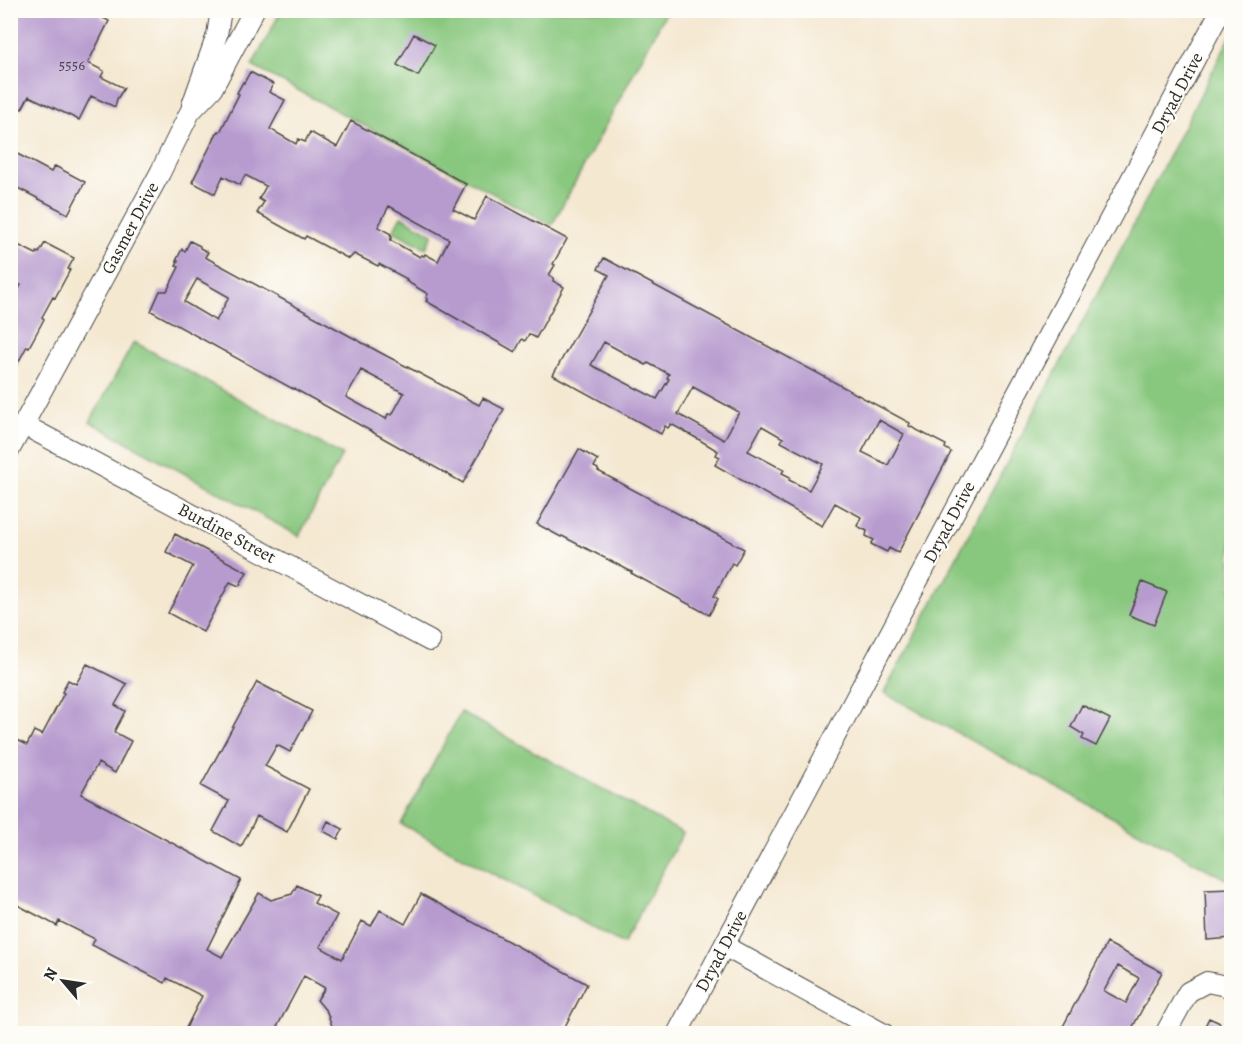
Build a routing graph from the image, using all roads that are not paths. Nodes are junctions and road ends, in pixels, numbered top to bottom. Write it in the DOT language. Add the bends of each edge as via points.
graph roads {
  1 [pos="220,10"];
  2 [pos="254,10"];
  3 [pos="1221,10"];
  4 [pos="190,112"];
  5 [pos="24,425"];
  6 [pos="10,449"];
  7 [pos="430,640"];
  8 [pos="724,946"];
  9 [pos="1232,989"];
  10 [pos="677,1034"];
  11 [pos="884,1034"];
  12 [pos="1165,1034"];
  1 -- 4 [label="street" via="217,35"];
  2 -- 4 [label="street, Gasmer Drive" via="212,89"];
  3 -- 8 [label="street, Dryad Drive"];
  4 -- 5 [label="street, Gasmer Drive"];
  5 -- 6 [label="street, Gasmer Drive"];
  5 -- 7 [label="street, Burdine Street"];
  8 -- 10 [label="street, Dryad Drive"];
  8 -- 11 [label="street"];
  9 -- 12 [label="street" via="1207,982 1188,992"];
}
